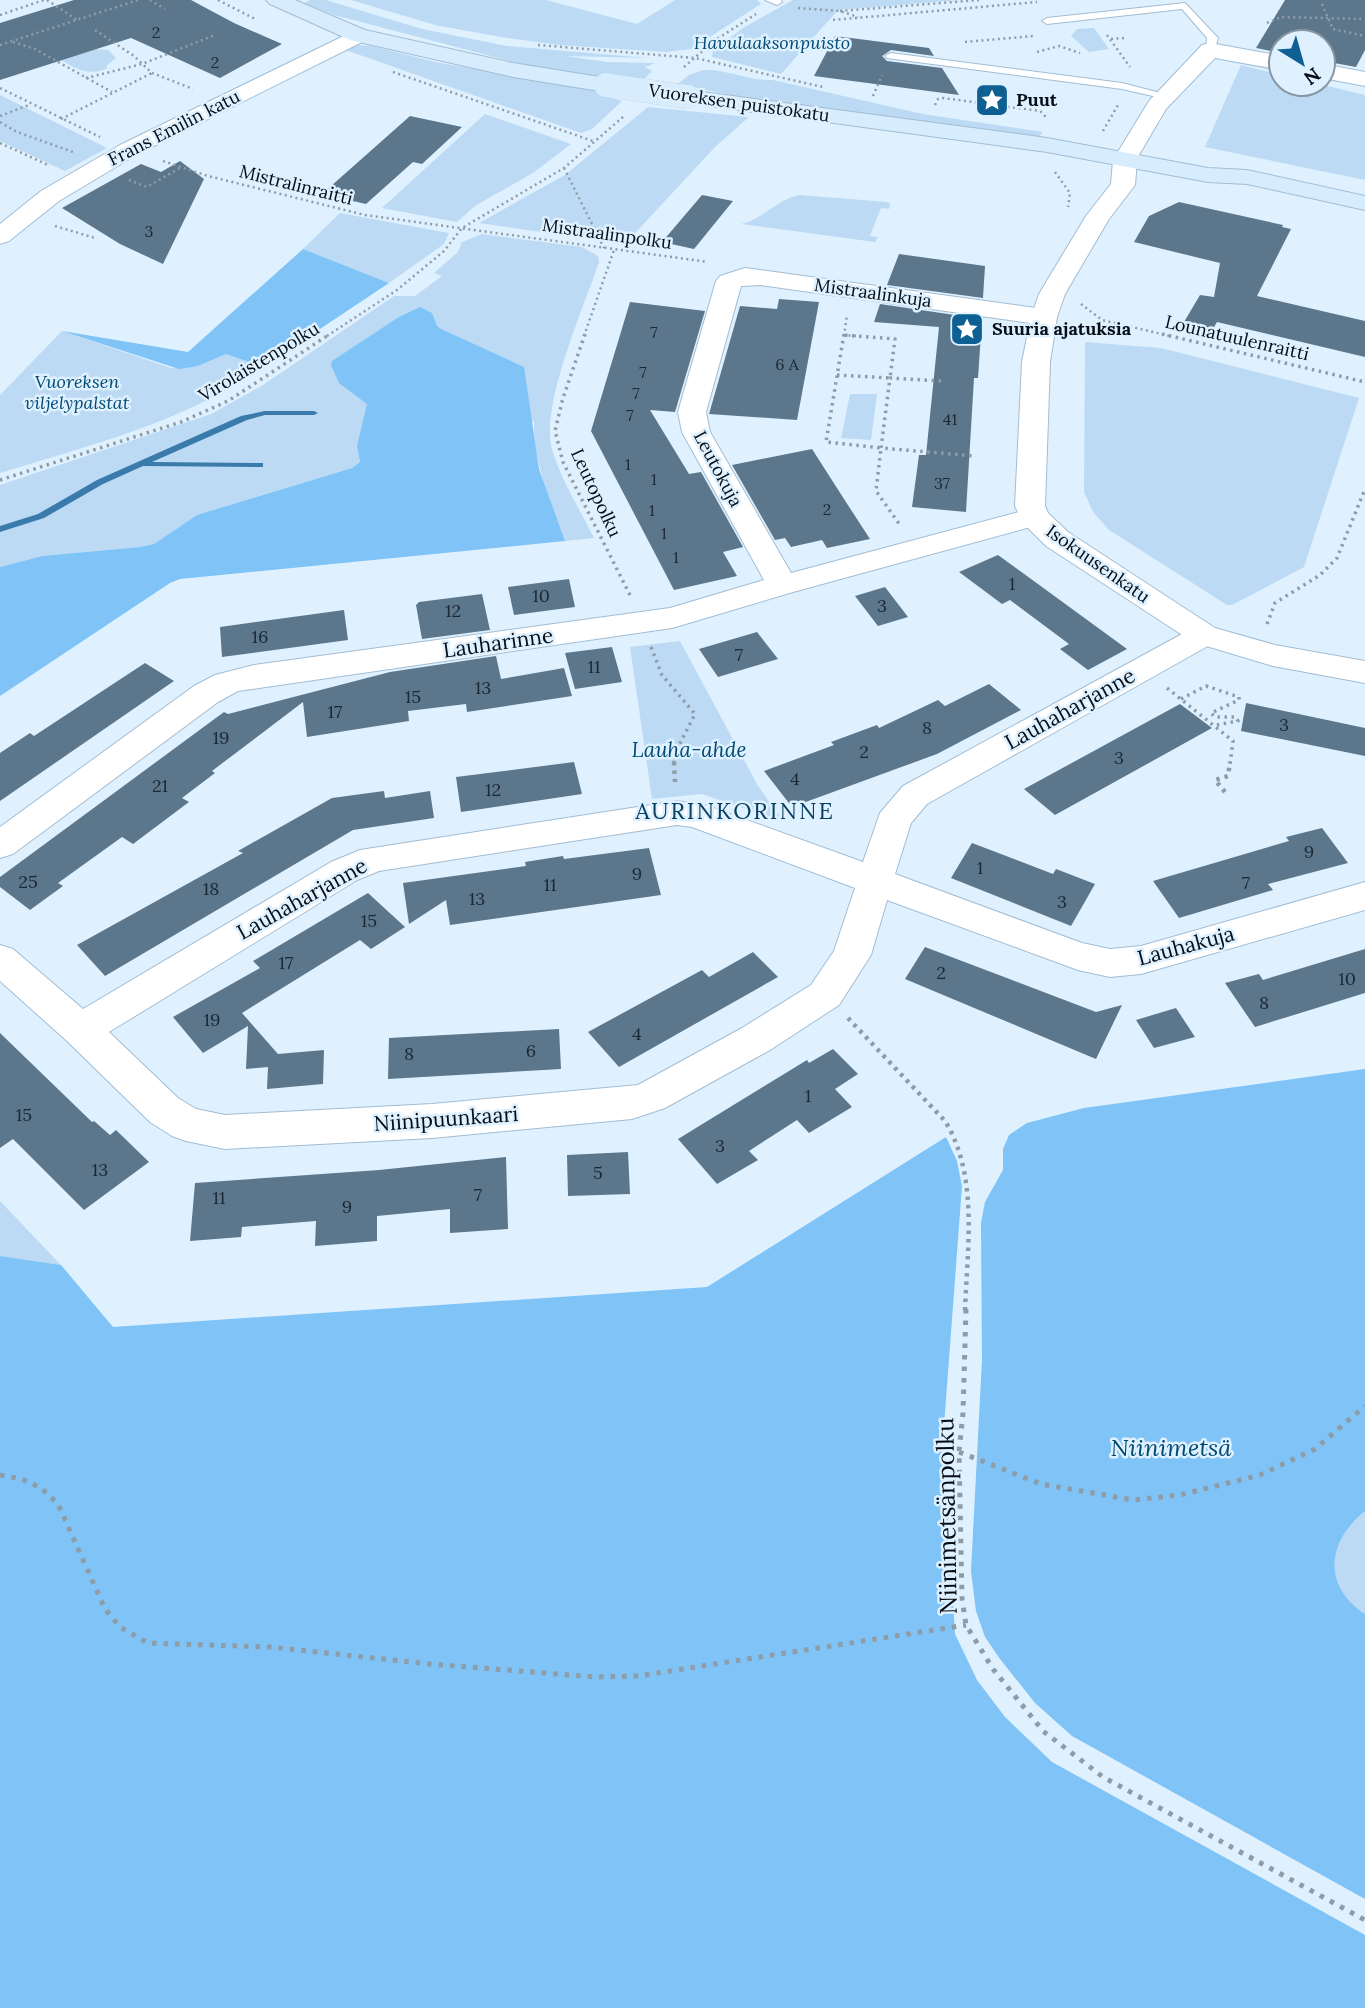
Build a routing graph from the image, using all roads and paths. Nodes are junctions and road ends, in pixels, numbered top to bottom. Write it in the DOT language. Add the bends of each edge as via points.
graph roads {
  1 [pos="46,0"];
  2 [pos="138,0"];
  3 [pos="150,0"];
  4 [pos="277,0"];
  5 [pos="979,0"];
  6 [pos="773,1"];
  7 [pos="1043,1"];
  8 [pos="1322,4"];
  9 [pos="165,9"];
  10 [pos="840,11"];
  11 [pos="0,15"];
  12 [pos="858,17"];
  13 [pos="1327,18"];
  14 [pos="1046,19"];
  15 [pos="1365,19"];
  16 [pos="78,20"];
  17 [pos="832,20"];
  18 [pos="1267,23"];
  19 [pos="95,30"];
  20 [pos="215,35"];
  21 [pos="358,35"];
  22 [pos="1037,36"];
  23 [pos="1365,36"];
  24 [pos="0,37"];
  25 [pos="1124,38"];
  26 [pos="1111,39"];
  27 [pos="9,42"];
  28 [pos="962,42"];
  29 [pos="1069,44"];
  30 [pos="0,45"];
  31 [pos="43,47"];
  32 [pos="34,49"];
  33 [pos="1210,50"];
  34 [pos="891,57"];
  35 [pos="1267,60"];
  36 [pos="142,64"];
  37 [pos="152,73"];
  38 [pos="1337,74"];
  39 [pos="675,75"];
  40 [pos="86,78"];
  41 [pos="1365,79"];
  42 [pos="1086,81"];
  43 [pos="0,88"];
  44 [pos="199,91"];
  45 [pos="112,92"];
  46 [pos="1166,96"];
  47 [pos="30,105"];
  48 [pos="933,110"];
  49 [pos="0,116"];
  50 [pos="624,117"];
  51 [pos="61,119"];
  52 [pos="0,122"];
  53 [pos="1051,136"];
  54 [pos="0,143"];
  55 [pos="128,150"];
  56 [pos="1125,160"];
  57 [pos="79,167"];
  58 [pos="181,167"];
  59 [pos="564,168"];
  60 [pos="1208,176"];
  61 [pos="121,177"];
  62 [pos="1365,203"];
  63 [pos="1365,214"];
  64 [pos="1062,218"];
  65 [pos="47,223"];
  66 [pos="462,228"];
  67 [pos="0,236"];
  68 [pos="95,238"];
  69 [pos="605,248"];
  70 [pos="614,250"];
  71 [pos="740,277"];
  72 [pos="851,290"];
  73 [pos="1044,317"];
  74 [pos="1102,320"];
  75 [pos="844,335"];
  76 [pos="837,375"];
  77 [pos="890,377"];
  78 [pos="941,381"];
  79 [pos="1365,382"];
  80 [pos="881,448"];
  81 [pos="975,456"];
  82 [pos="0,480"];
  83 [pos="1365,489"];
  84 [pos="1034,517"];
  85 [pos="916,548"];
  86 [pos="782,585"];
  87 [pos="644,623"];
  88 [pos="1204,635"];
  89 [pos="1257,651"];
  90 [pos="1365,672"];
  91 [pos="1171,692"];
  92 [pos="1181,699"];
  93 [pos="1216,725"];
  94 [pos="1225,792"];
  95 [pos="674,813"];
  96 [pos="0,845"];
  97 [pos="874,881"];
  98 [pos="1365,896"];
  99 [pos="0,959"];
  100 [pos="823,998"];
  101 [pos="81,1030"];
  102 [pos="1365,1406"];
  103 [pos="959,1451"];
  104 [pos="0,1475"];
  105 [pos="966,1625"];
  106 [pos="1365,1920"];
  1 -- 11 [label="path"];
  1 -- 16 [label="path"];
  2 -- 16 [label="path"];
  3 -- 9 [label="path"];
  4 -- 21 [label="main road, Vuoreksen puistokatu"];
  5 -- 10 [label="path"];
  6 -- 10 [label="path" via="804,10"];
  6 -- 39 [label="path" via="713,41"];
  7 -- 12 [label="path"];
  8 -- 13 [label="path"];
  10 -- 12 [label="path"];
  12 -- 17 [label="path"];
  13 -- 15 [label="path"];
  13 -- 18 [label="path" via="1278,17"];
  13 -- 23 [label="path" via="1333,29"];
  14 -- 33 [label="lane" via="1185,6 1213,38"];
  16 -- 27 [label="path"];
  19 -- 36 [label="path"];
  20 -- 36 [label="path"];
  21 -- 53 [label="main road, Vuoreksen puistokatu, bridge" via="513,70 688,97"];
  21 -- 55 [label="street, Frans Emilin katu"];
  22 -- 28 [label="path"];
  24 -- 27 [label="path"];
  25 -- 26 [label="path"];
  27 -- 30 [label="path"];
  27 -- 32 [label="path"];
  29 -- 42 [label="path" via="1091,63"];
  31 -- 32 [label="path"];
  32 -- 40 [label="path"];
  33 -- 35 [label="street"];
  33 -- 46 [label="street, Isokuusenkatu"];
  34 -- 42 [label="lane"];
  36 -- 37 [label="path"];
  36 -- 40 [label="path"];
  37 -- 44 [label="path"];
  37 -- 45 [label="path"];
  38 -- 41 [label="street"];
  40 -- 45 [label="path"];
  42 -- 46 [label="lane"];
  43 -- 47 [label="path, Mistralinraitti"];
  45 -- 51 [label="path"];
  46 -- 56 [label="street, Isokuusenkatu"];
  47 -- 49 [label="path"];
  47 -- 51 [label="path, Mistralinraitti"];
  48 -- 53 [label="path" via="943,98 1040,111"];
  50 -- 59 [label="path, Virolaistenpolku"];
  51 -- 55 [label="path, Mistralinraitti"];
  52 -- 57 [label="path" via="23,136 54,142"];
  53 -- 56 [label="main road, Vuoreksen puistokatu"];
  53 -- 64 [label="path" via="1045,160 1071,198"];
  54 -- 57 [label="path"];
  55 -- 57 [label="street, Frans Emilin katu"];
  55 -- 58 [label="path, Mistralinraitti"];
  56 -- 60 [label="main road, Vuoreksen puistokatu"];
  56 -- 73 [label="street, Isokuusenkatu" via="1123,185 1098,216 1052,294"];
  57 -- 67 [label="street, Frans Emilin katu"];
  58 -- 61 [label="path" via="148,187"];
  58 -- 66 [label="path, Mistralinraitti" via="365,215"];
  59 -- 66 [label="path, Virolaistenpolku"];
  59 -- 69 [label="path"];
  60 -- 62 [label="main road, Vuoreksen puistokatu" via="1247,177"];
  60 -- 63 [label="main road, Vuoreksen puistokatu"];
  65 -- 68 [label="path"];
  66 -- 69 [label="path, Mistraalinpolku"];
  66 -- 82 [label="path, Virolaistenpolku" via="444,251 397,290 228,401 181,422"];
  69 -- 70 [label="path, Mistraalinpolku"];
  70 -- 71 [label="path, Mistraalinpolku" via="735,267"];
  70 -- 87 [label="path, Leutopolku" via="555,431 563,461"];
  71 -- 72 [label="street, Mistraalinkuja"];
  71 -- 86 [label="street, Leutokuja" via="725,288 692,412 696,432"];
  72 -- 73 [label="street, Mistraalinkuja"];
  72 -- 75 [label="path"];
  73 -- 84 [label="street, Isokuusenkatu" via="1036,362 1030,506"];
  74 -- 79 [label="path, Lounatuulenraitti"];
  75 -- 76 [label="path"];
  75 -- 77 [label="path" via="895,339"];
  76 -- 77 [label="path"];
  76 -- 80 [label="path" via="826,442"];
  77 -- 78 [label="path"];
  77 -- 80 [label="path"];
  80 -- 81 [label="path"];
  80 -- 85 [label="path" via="876,491"];
  83 -- 89 [label="path" via="1337,558 1320,575 1275,603"];
  84 -- 85 [label="street, Lauharinne"];
  84 -- 88 [label="street, Isokuusenkatu" via="1058,539"];
  85 -- 86 [label="street, Lauharinne"];
  86 -- 87 [label="street, Lauharinne" via="690,614"];
  87 -- 95 [label="path, Leutopolku" via="656,664 695,713 673,759"];
  87 -- 96 [label="street, Lauharinne" via="227,683"];
  88 -- 89 [label="street, Isokuusenkatu"];
  88 -- 97 [label="street, Lauhaharjanne" via="915,795 898,813"];
  89 -- 90 [label="street, Isokuusenkatu"];
  91 -- 92 [label="path"];
  92 -- 93 [label="path"];
  92 -- 93 [label="path" via="1208,686 1240,698 1211,713 1238,721"];
  93 -- 94 [label="path" via="1233,741 1228,776 1215,780"];
  95 -- 97 [label="street, Lauhakuja" via="696,815"];
  95 -- 101 [label="street, Lauhaharjanne" via="373,859 303,895"];
  97 -- 98 [label="street, Lauhakuja" via="1077,956 1110,963 1141,960"];
  97 -- 100 [label="street, Lauhaharjanne" via="849,962"];
  99 -- 101 [label="street"];
  100 -- 101 [label="street, Niinipuunkaari" via="651,1097 632,1103 432,1121 225,1132 186,1124 164,1110"];
  100 -- 103 [label="path, Niinimetsänpolku" via="934,1108 957,1139 968,1207"];
  102 -- 103 [label="path" via="1315,1449 1260,1475 1180,1496 1133,1500 1041,1484"];
  103 -- 105 [label="path, Niinimetsänpolku"];
  104 -- 105 [label="path" via="41,1488 58,1504 105,1609 120,1627 148,1643 270,1647 596,1677 638,1676"];
  105 -- 106 [label="path, Niinimetsänpolku" via="993,1669 1043,1731 1066,1751 1103,1777"];
}
